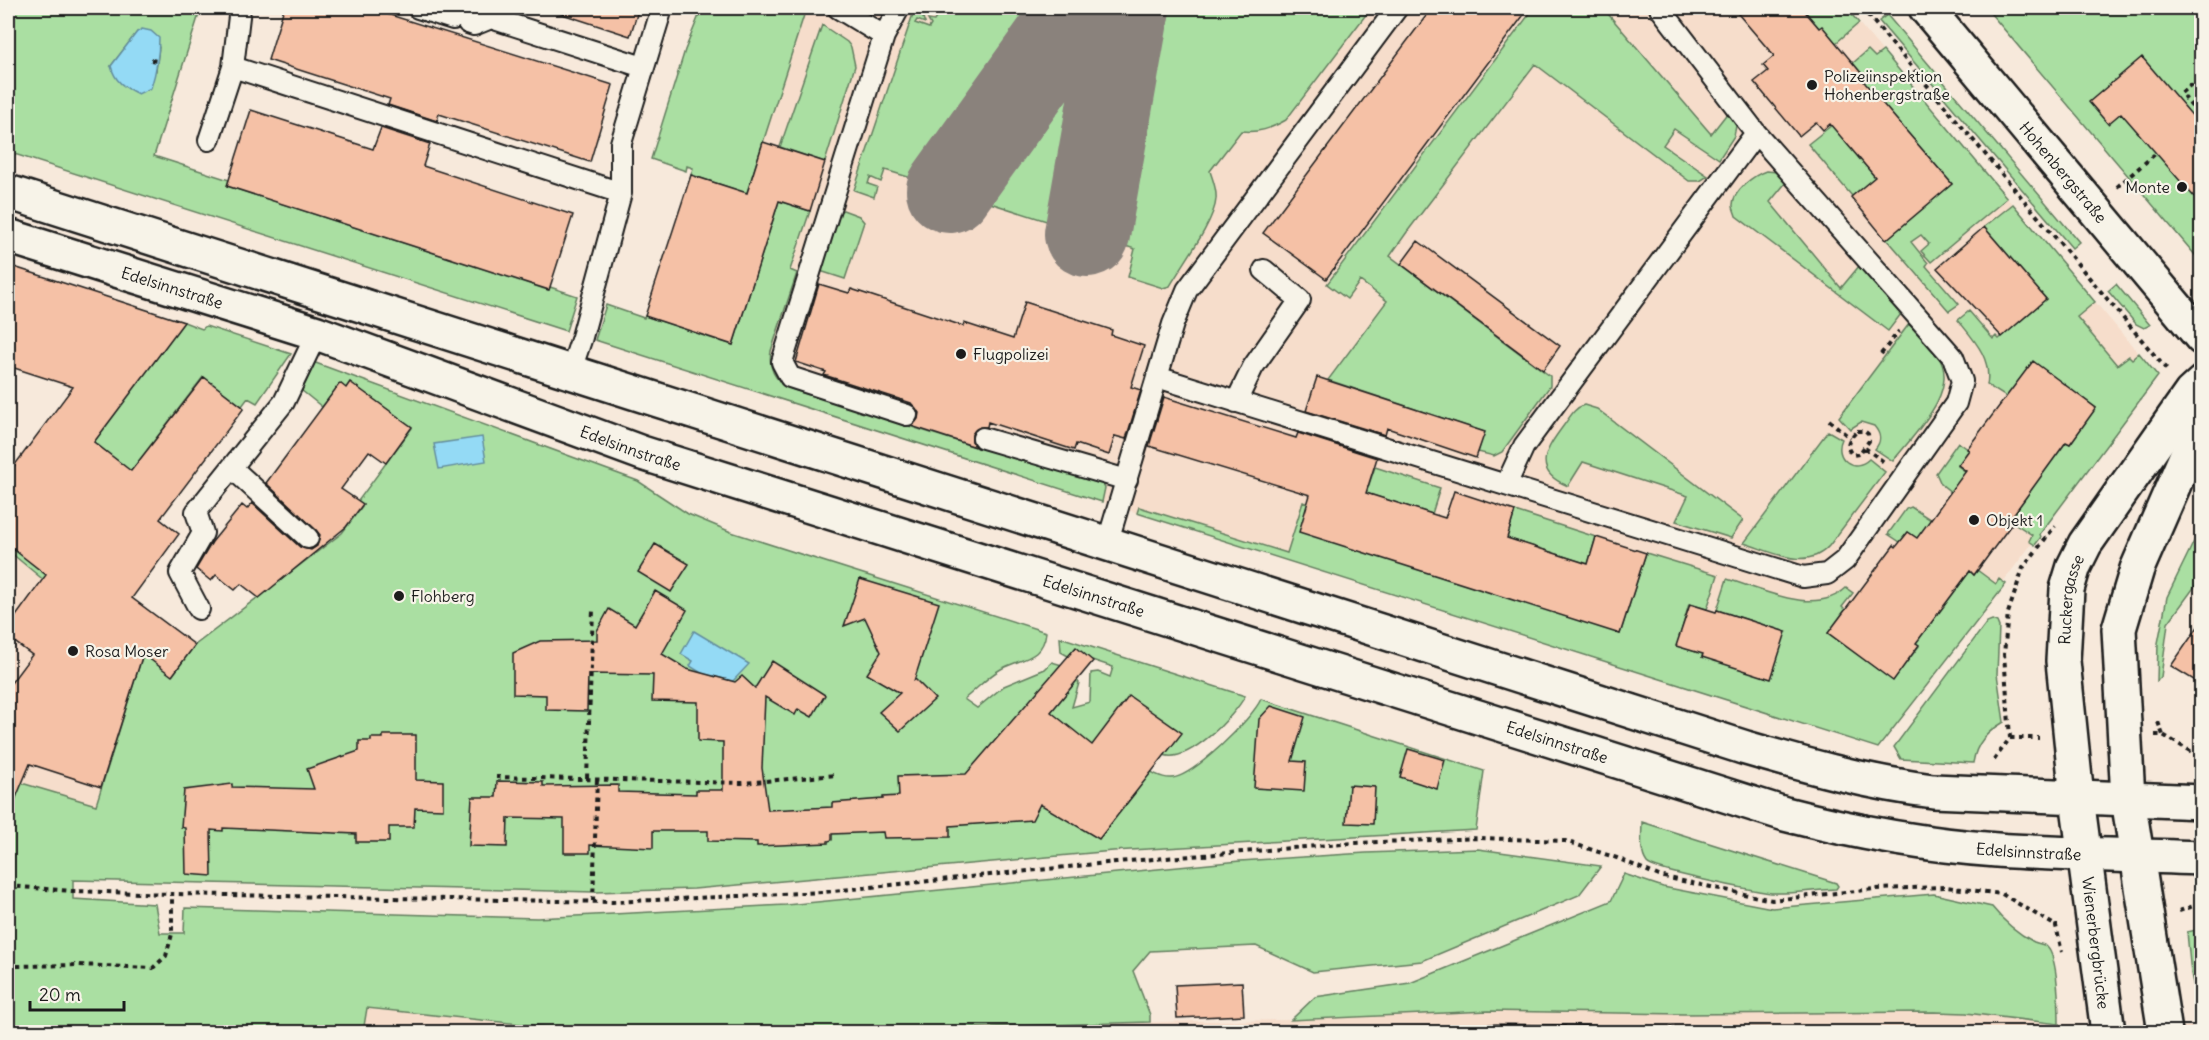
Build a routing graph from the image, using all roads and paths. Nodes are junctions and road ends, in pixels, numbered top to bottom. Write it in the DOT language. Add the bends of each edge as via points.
graph roads {
  1 [pos="240,8"];
  2 [pos="418,8"];
  3 [pos="662,8"];
  4 [pos="838,8"];
  5 [pos="899,8"];
  6 [pos="1397,8"];
  7 [pos="1660,8"];
  8 [pos="1862,8"];
  9 [pos="1926,8"];
  10 [pos="487,13"];
  11 [pos="884,36"];
  12 [pos="151,60"];
  13 [pos="157,61"];
  14 [pos="232,67"];
  15 [pos="643,67"];
  16 [pos="2202,75"];
  17 [pos="2199,119"];
  18 [pos="1756,133"];
  19 [pos="209,140"];
  20 [pos="2155,154"];
  21 [pos="8,192"];
  22 [pos="621,193"];
  23 [pos="2093,207"];
  24 [pos="8,236"];
  25 [pos="1264,270"];
  26 [pos="317,333"];
  27 [pos="2202,338"];
  28 [pos="570,373"];
  29 [pos="2170,373"];
  30 [pos="1157,377"];
  31 [pos="2202,383"];
  32 [pos="1236,402"];
  33 [pos="907,415"];
  34 [pos="1829,420"];
  35 [pos="2202,420"];
  36 [pos="983,438"];
  37 [pos="1850,438"];
  38 [pos="232,468"];
  39 [pos="1127,480"];
  40 [pos="1506,485"];
  41 [pos="308,538"];
  42 [pos="1107,544"];
  43 [pos="200,609"];
  44 [pos="593,609"];
  45 [pos="2148,735"];
  46 [pos="2031,738"];
  47 [pos="2202,758"];
  48 [pos="1990,767"];
  49 [pos="837,775"];
  50 [pos="496,777"];
  51 [pos="587,778"];
  52 [pos="597,778"];
  53 [pos="2077,798"];
  54 [pos="2128,799"];
  55 [pos="2202,802"];
  56 [pos="2085,853"];
  57 [pos="2136,855"];
  58 [pos="2202,858"];
  59 [pos="8,886"];
  60 [pos="2001,888"];
  61 [pos="172,894"];
  62 [pos="2002,894"];
  63 [pos="593,902"];
  64 [pos="2202,903"];
  65 [pos="2184,911"];
  66 [pos="2056,926"];
  67 [pos="8,964"];
  68 [pos="2108,1032"];
  69 [pos="2165,1032"];
  1 -- 14 [label="lane"];
  2 -- 10 [label="lane" via="474,25"];
  3 -- 15 [label="lane"];
  4 -- 11 [label="lane"];
  5 -- 11 [label="lane"];
  6 -- 30 [label="lane" via="1187,290"];
  7 -- 18 [label="lane"];
  8 -- 29 [label="path"];
  9 -- 23 [label="main road, Hohenbergstraße"];
  10 -- 15 [label="lane"];
  11 -- 33 [label="lane" via="782,362 790,377"];
  12 -- 13 [label="path"];
  14 -- 19 [label="lane"];
  14 -- 22 [label="lane"];
  15 -- 22 [label="lane" via="621,143"];
  16 -- 17 [label="path" via="2181,93"];
  18 -- 40 [label="lane" via="1524,446"];
  18 -- 40 [label="lane" via="1953,357 1962,381 1956,403 1845,560 1827,574 1803,577"];
  20 -- 23 [label="path"];
  21 -- 28 [label="main road"];
  22 -- 28 [label="lane"];
  23 -- 27 [label="main road, Hohenbergstraße"];
  24 -- 26 [label="main road, Edelsinnstraße"];
  25 -- 32 [label="lane" via="1300,300 1253,367"];
  26 -- 38 [label="lane" via="284,402"];
  26 -- 56 [label="main road, Edelsinnstraße" via="654,456 1785,814 1827,825 1972,848"];
  28 -- 42 [label="main road"];
  30 -- 32 [label="lane"];
  30 -- 39 [label="lane"];
  31 -- 53 [label="main road, Ruckergasse" via="2191,393 2085,544 2067,589 2063,661"];
  32 -- 40 [label="lane"];
  34 -- 37 [label="path"];
  35 -- 54 [label="main road" via="2137,569 2119,629"];
  36 -- 39 [label="lane"];
  37 -- 37 [label="path" via="1847,446 1853,455 1859,454 1869,441 1864,431 1857,431"];
  38 -- 41 [label="lane"];
  38 -- 43 [label="lane" via="196,512 203,533 180,573"];
  39 -- 42 [label="lane"];
  42 -- 53 [label="main road" via="1814,768 1933,791"];
  44 -- 51 [label="path"];
  45 -- 47 [label="path" via="2163,735"];
  46 -- 48 [label="path" via="2010,738"];
  49 -- 52 [label="path" via="742,783"];
  50 -- 51 [label="path"];
  51 -- 52 [label="path"];
  52 -- 63 [label="path"];
  53 -- 54 [label="main road"];
  53 -- 56 [label="main road, Ruckergasse"];
  54 -- 55 [label="main road"];
  54 -- 57 [label="main road"];
  56 -- 57 [label="main road, Edelsinnstraße"];
  56 -- 68 [label="main road, Wienerbergbrücke"];
  57 -- 58 [label="main road, Edelsinnstraße"];
  57 -- 69 [label="main road"];
  59 -- 61 [label="path"];
  60 -- 62 [label="path"];
  61 -- 63 [label="path"];
  61 -- 67 [label="path" via="172,933 166,956 153,968"];
  62 -- 63 [label="path" via="1946,887 1874,889 1772,900 1659,876 1566,841 1481,838 1355,843 1116,862 823,892"];
  62 -- 66 [label="path"];
  64 -- 65 [label="path"];
}
